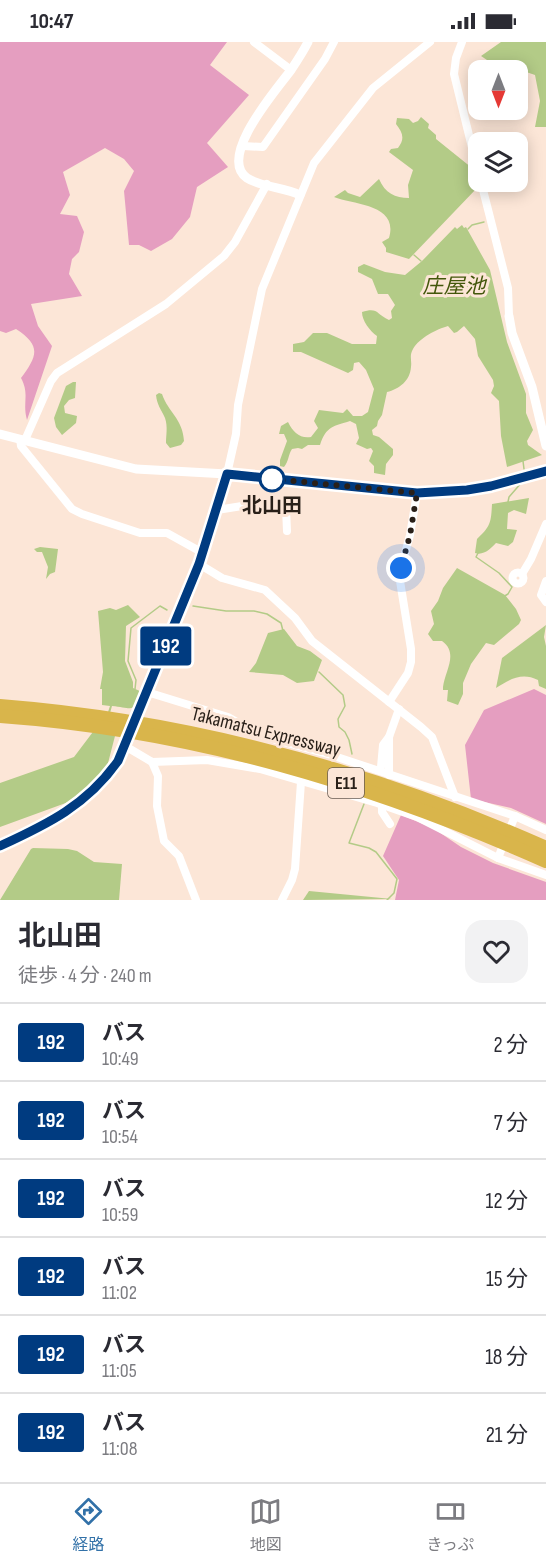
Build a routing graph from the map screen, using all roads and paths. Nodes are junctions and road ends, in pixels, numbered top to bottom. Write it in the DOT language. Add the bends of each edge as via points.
graph roads {
  1 [pos="254,42"];
  2 [pos="308,42"];
  3 [pos="334,42"];
  4 [pos="430,42"];
  5 [pos="462,42"];
  6 [pos="264,46"];
  7 [pos="291,70"];
  8 [pos="468,132"];
  9 [pos="243,146"];
  10 [pos="267,184"];
  11 [pos="484,192"];
  12 [pos="300,195"];
  13 [pos="509,316"];
  14 [pos="0,434"];
  15 [pos="22,440"];
  16 [pos="546,446"];
  17 [pos="546,471"];
  18 [pos="227,474"];
  19 [pos="417,493"];
  20 [pos="217,510"];
  21 [pos="546,524"];
  22 [pos="287,531"];
  23 [pos="203,553"];
  24 [pos="199,564"];
  25 [pos="522,574"];
  26 [pos="546,581"];
  27 [pos="546,602"];
  28 [pos="147,692"];
  29 [pos="389,702"];
  30 [pos="0,706"];
  31 [pos="399,709"];
  32 [pos="0,716"];
  33 [pos="86,720"];
  34 [pos="139,728"];
  35 [pos="389,737"];
  36 [pos="125,746"];
  37 [pos="152,762"];
  38 [pos="381,767"];
  39 [pos="389,775"];
  40 [pos="301,782"];
  41 [pos="455,797"];
  42 [pos="382,806"];
  43 [pos="514,819"];
  44 [pos="390,824"];
  45 [pos="546,830"];
  46 [pos="0,846"];
  47 [pos="546,848"];
  48 [pos="499,855"];
  49 [pos="544,870"];
  50 [pos="546,883"];
  51 [pos="196,900"];
  52 [pos="282,900"];
  1 -- 6 [label="street"];
  2 -- 7 [label="street"];
  3 -- 9 [label="street" via="263,147"];
  4 -- 12 [label="street" via="373,88 314,163"];
  5 -- 8 [label="street" via="454,74"];
  6 -- 7 [label="street"];
  7 -- 9 [label="street" via="253,121"];
  9 -- 10 [label="street" via="239,167 243,174"];
  10 -- 12 [label="street"];
  10 -- 15 [label="street" via="224,256 166,304 57,373"];
  11 -- 13 [label="street" via="508,288"];
  12 -- 18 [label="street" via="260,297"];
  13 -- 16 [label="street"];
  14 -- 15 [label="street"];
  15 -- 18 [label="street" via="136,469"];
  15 -- 23 [label="street" via="21,446 34,464 72,509 140,533 167,534"];
  17 -- 19 [label="main road" via="491,486"];
  18 -- 19 [label="main road"];
  18 -- 20 [label="main road"];
  19 -- 29 [label="street" via="400,581 411,662 408,674"];
  20 -- 22 [label="street" via="242,506 261,510 286,508"];
  20 -- 23 [label="main road"];
  21 -- 25 [label="street"];
  23 -- 24 [label="main road"];
  24 -- 28 [label="main road"];
  24 -- 29 [label="street" via="222,578 265,590 295,618 312,641"];
  26 -- 27 [label="street" via="541,595"];
  28 -- 36 [label="main road"];
  28 -- 39 [label="street" via="220,714 250,733 331,754"];
  29 -- 31 [label="street"];
  30 -- 33 [label="highway, Takamatsu Expressway / E11"];
  31 -- 35 [label="street"];
  31 -- 41 [label="street" via="432,738"];
  32 -- 33 [label="highway, Takamatsu Expressway / E11"];
  33 -- 34 [label="highway, Takamatsu Expressway / E11"];
  34 -- 47 [label="highway, Takamatsu Expressway / E11" via="221,738 331,767"];
  34 -- 49 [label="highway, Takamatsu Expressway / E11" via="328,777 409,804"];
  35 -- 38 [label="street" via="383,745"];
  35 -- 39 [label="street"];
  36 -- 37 [label="street"];
  36 -- 46 [label="main road" via="109,774 86,799"];
  37 -- 40 [label="street" via="207,760 242,764"];
  37 -- 51 [label="street" via="158,776 157,806 164,841 179,856"];
  39 -- 41 [label="street"];
  40 -- 48 [label="street" via="396,809"];
  40 -- 52 [label="street" via="295,869"];
  41 -- 43 [label="street"];
  42 -- 44 [label="street"];
  43 -- 45 [label="street"];
  43 -- 48 [label="street"];
  48 -- 49 [label="street"];
  49 -- 50 [label="street"];
}
